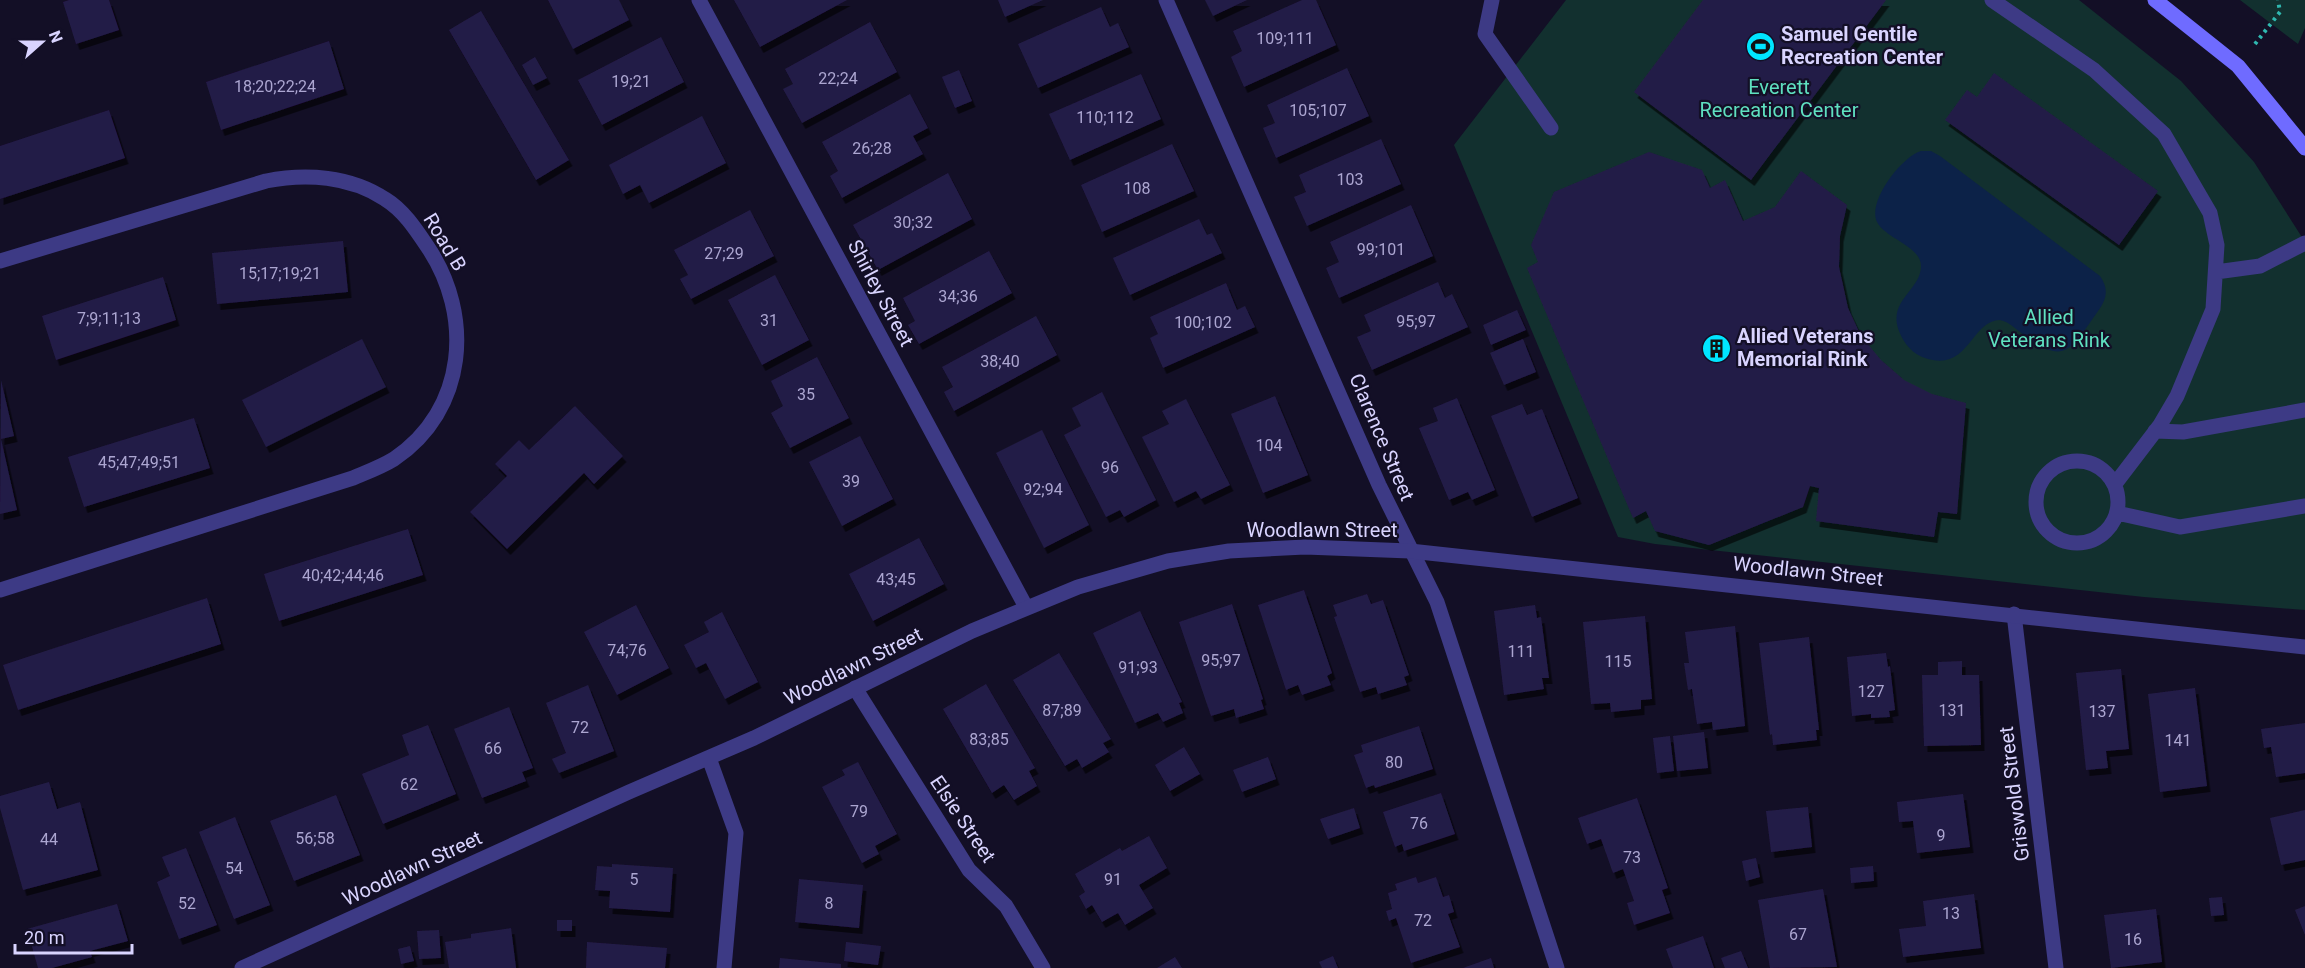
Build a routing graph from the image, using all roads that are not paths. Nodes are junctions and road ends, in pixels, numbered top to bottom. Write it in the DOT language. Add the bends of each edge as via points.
graph roads {
  1 [pos="699,0"];
  2 [pos="1166,0"];
  3 [pos="1492,0"];
  4 [pos="1992,0"];
  5 [pos="2155,0"];
  6 [pos="1551,128"];
  7 [pos="2305,148"];
  8 [pos="2305,243"];
  9 [pos="0,261"];
  10 [pos="2216,272"];
  11 [pos="2305,410"];
  12 [pos="2155,431"];
  13 [pos="2115,484"];
  14 [pos="2305,506"];
  15 [pos="2117,513"];
  16 [pos="1410,551"];
  17 [pos="0,590"];
  18 [pos="1026,607"];
  19 [pos="2014,614"];
  20 [pos="2305,647"];
  21 [pos="855,688"];
  22 [pos="710,758"];
  23 [pos="248,967"];
  24 [pos="724,968"];
  25 [pos="1043,968"];
  26 [pos="1557,968"];
  27 [pos="2056,968"];
  1 -- 18 [label="street, Shirley Street"];
  2 -- 16 [label="street, Clarence Street"];
  3 -- 6 [label="street" via="1485,34"];
  4 -- 10 [label="street" via="2094,70 2164,134 2210,213 2217,244"];
  5 -- 7 [label="main road" via="2238,66"];
  8 -- 10 [label="street" via="2259,266"];
  9 -- 17 [label="street, Road B" via="266,180 329,178 384,198 404,215 437,261 455,308 458,333 457,358 442,403 426,430 393,459 353,478"];
  10 -- 12 [label="street" via="2213,309 2177,396"];
  11 -- 12 [label="street" via="2183,432"];
  12 -- 13 [label="street"];
  13 -- 15 [label="street" via="2119,498"];
  13 -- 15 [label="street" via="2095,463 2081,459 2066,461 2043,477 2036,490 2035,505 2048,531 2059,540 2073,543 2101,536"];
  14 -- 15 [label="street" via="2180,527"];
  16 -- 18 [label="street, Woodlawn Street" via="1305,547 1207,554 1127,572"];
  16 -- 19 [label="street, Woodlawn Street"];
  16 -- 26 [label="street, Clarence Street" via="1439,609"];
  18 -- 21 [label="street, Woodlawn Street"];
  19 -- 20 [label="street, Woodlawn Street"];
  19 -- 27 [label="street, Griswold Street"];
  21 -- 22 [label="street, Woodlawn Street"];
  21 -- 25 [label="street, Elsie Street" via="969,870 1006,906"];
  22 -- 23 [label="street, Woodlawn Street"];
  22 -- 24 [label="street" via="736,834"];
}
